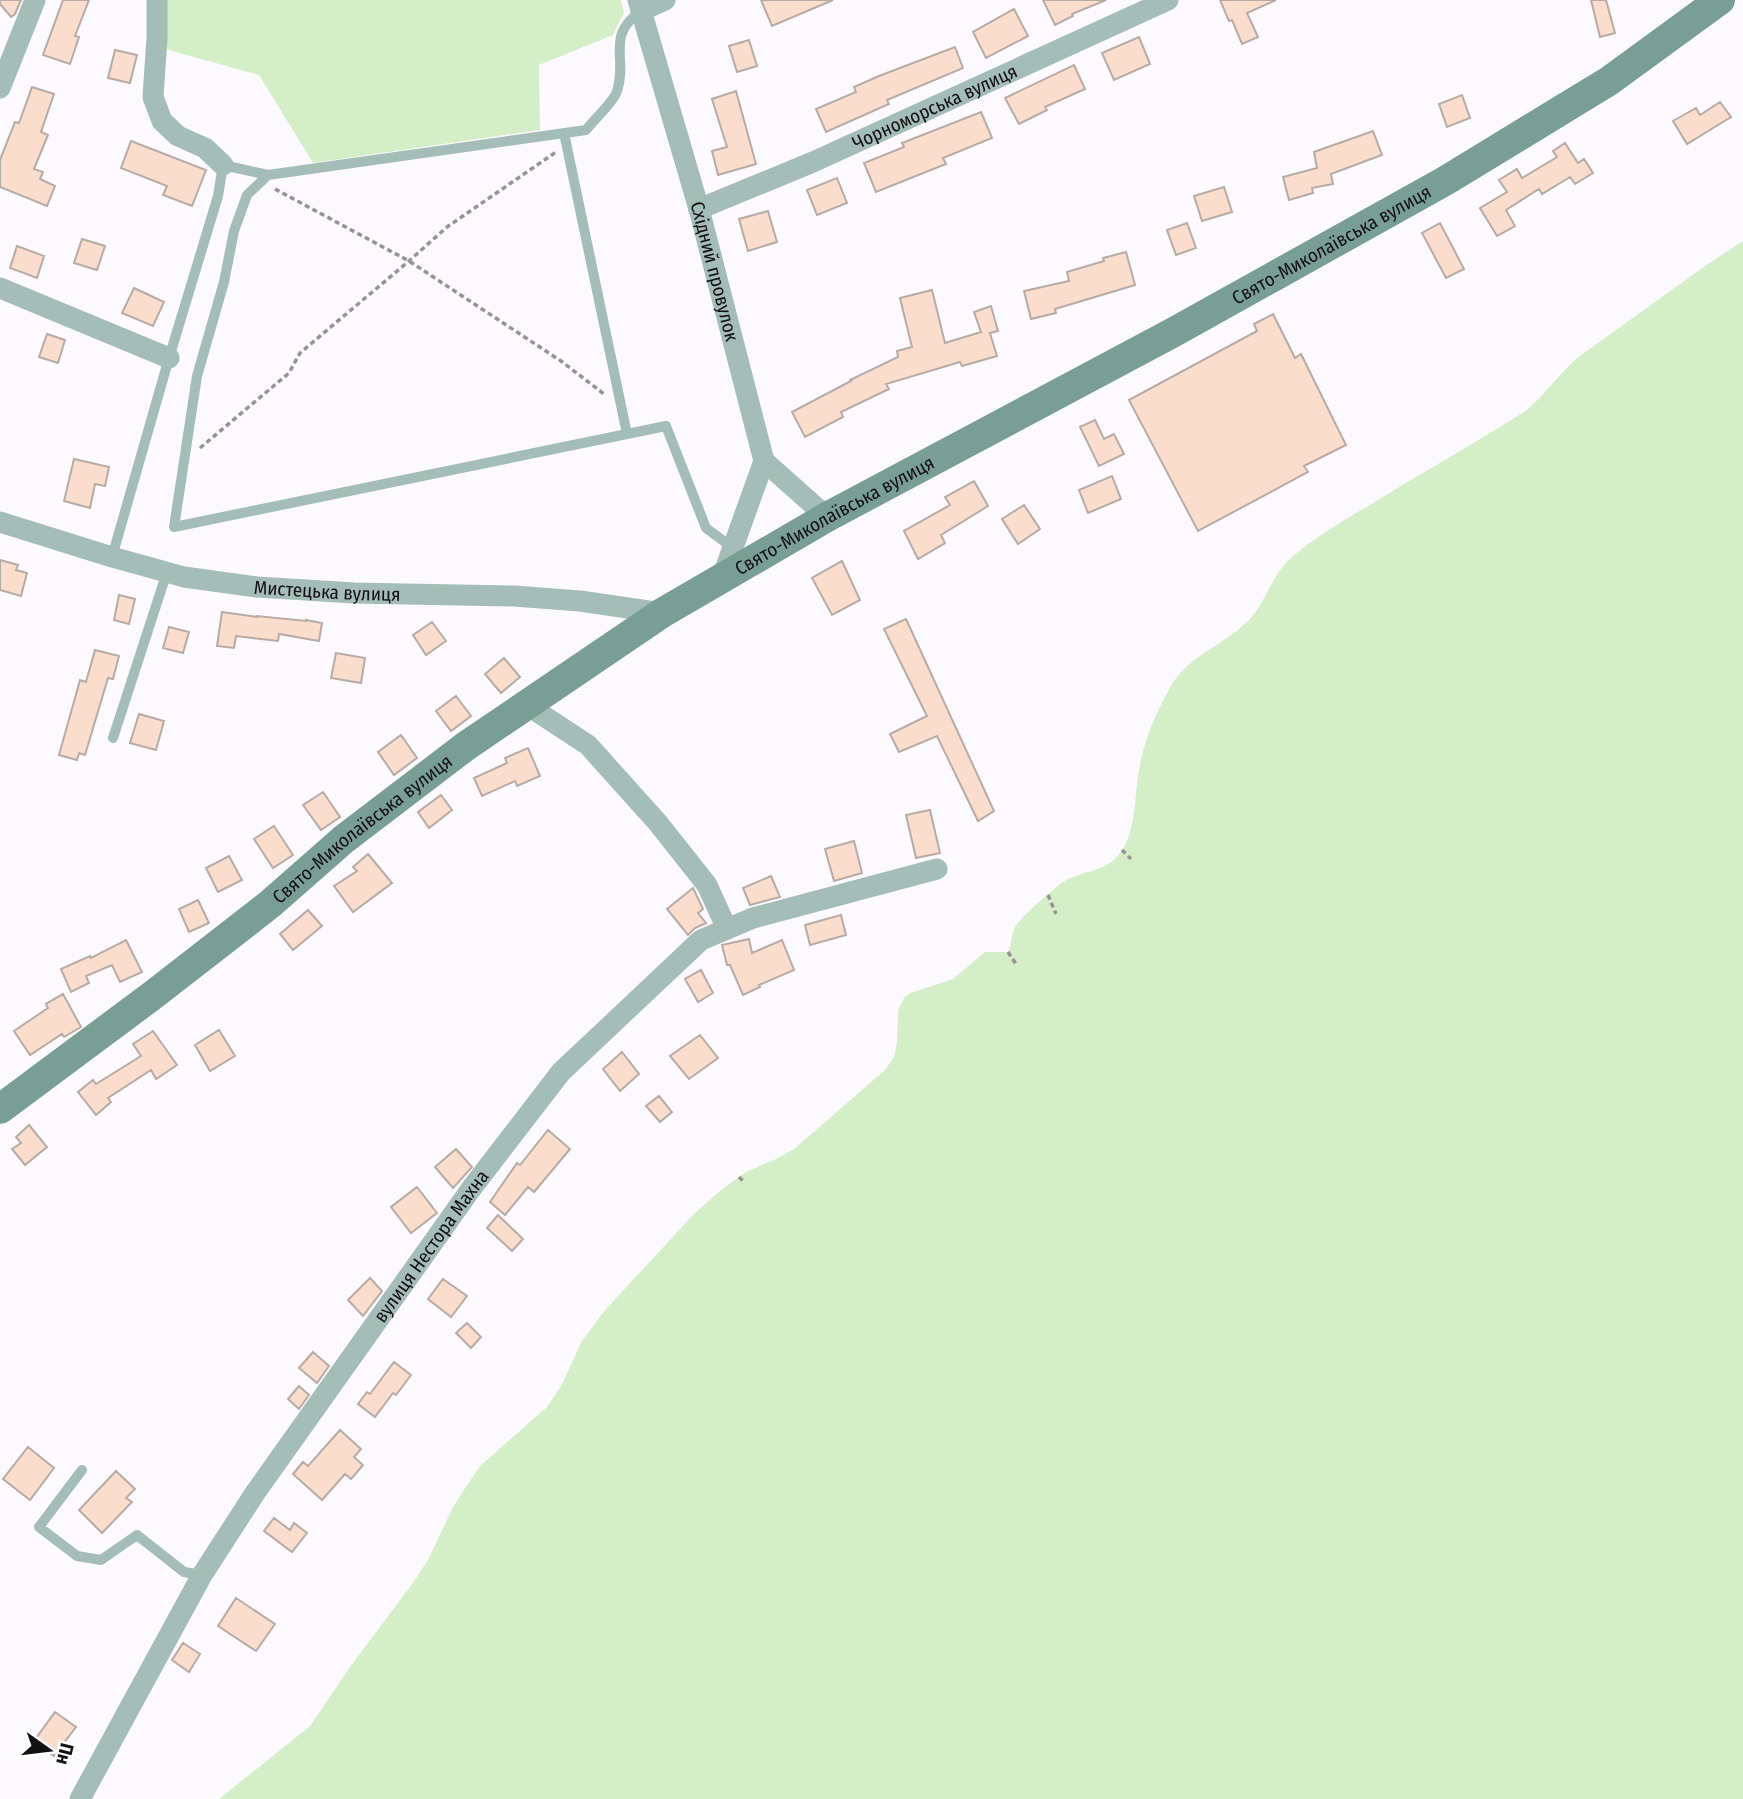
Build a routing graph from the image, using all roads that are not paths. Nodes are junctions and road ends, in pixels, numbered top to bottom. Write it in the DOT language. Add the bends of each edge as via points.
graph roads {
  1 [pos="35,0"];
  2 [pos="157,0"];
  3 [pos="665,0"];
  4 [pos="1168,0"];
  5 [pos="1720,0"];
  6 [pos="639,5"];
  7 [pos="0,88"];
  8 [pos="564,133"];
  9 [pos="223,165"];
  10 [pos="264,178"];
  11 [pos="699,209"];
  12 [pos="0,288"];
  13 [pos="169,358"];
  14 [pos="627,434"];
  15 [pos="764,461"];
  16 [pos="827,517"];
  17 [pos="0,522"];
  18 [pos="733,548"];
  19 [pos="112,557"];
  20 [pos="167,572"];
  21 [pos="722,578"];
  22 [pos="662,613"];
  23 [pos="527,705"];
  24 [pos="113,737"];
  25 [pos="937,869"];
  26 [pos="727,929"];
  27 [pos="0,1109"];
  28 [pos="82,1470"];
  29 [pos="202,1575"];
  30 [pos="79,1799"];
  1 -- 7 [label="street"];
  2 -- 9 [label="street" via="153,97 162,121"];
  3 -- 6 [label="street"];
  4 -- 11 [label="street, Чорноморська вулиця"];
  5 -- 16 [label="street, Свято-Миколаївська вулиця" via="1609,81 1445,181"];
  6 -- 8 [label="lane" via="619,42 617,93 586,130"];
  6 -- 11 [label="street, Східний провулок"];
  8 -- 10 [label="lane"];
  8 -- 14 [label="lane"];
  9 -- 10 [label="lane"];
  9 -- 13 [label="lane" via="218,196"];
  10 -- 14 [label="lane" via="247,195 234,231 197,376 174,527"];
  11 -- 15 [label="street, Східний провулок"];
  12 -- 13 [label="street"];
  13 -- 19 [label="lane"];
  14 -- 18 [label="lane" via="666,426 706,528"];
  15 -- 16 [label="street"];
  15 -- 18 [label="street"];
  16 -- 21 [label="street, Свято-Миколаївська вулиця"];
  17 -- 19 [label="street, Мистецька вулиця"];
  18 -- 21 [label="street"];
  19 -- 20 [label="street, Мистецька вулиця"];
  20 -- 22 [label="street, Мистецька вулиця" via="257,587 514,596"];
  20 -- 24 [label="lane"];
  21 -- 22 [label="street, Свято-Миколаївська вулиця"];
  22 -- 23 [label="street, Свято-Миколаївська вулиця"];
  23 -- 26 [label="street" via="588,745 658,823 707,885"];
  23 -- 27 [label="street, Свято-Миколаївська вулиця" via="355,830 153,996"];
  25 -- 26 [label="street, вулиця Нестора Махна"];
  26 -- 29 [label="street, вулиця Нестора Махна" via="701,940 561,1072 471,1189"];
  28 -- 29 [label="lane" via="39,1527 77,1556 101,1560 137,1535 184,1572"];
  29 -- 30 [label="street, вулиця Нестора Махна"];
}
